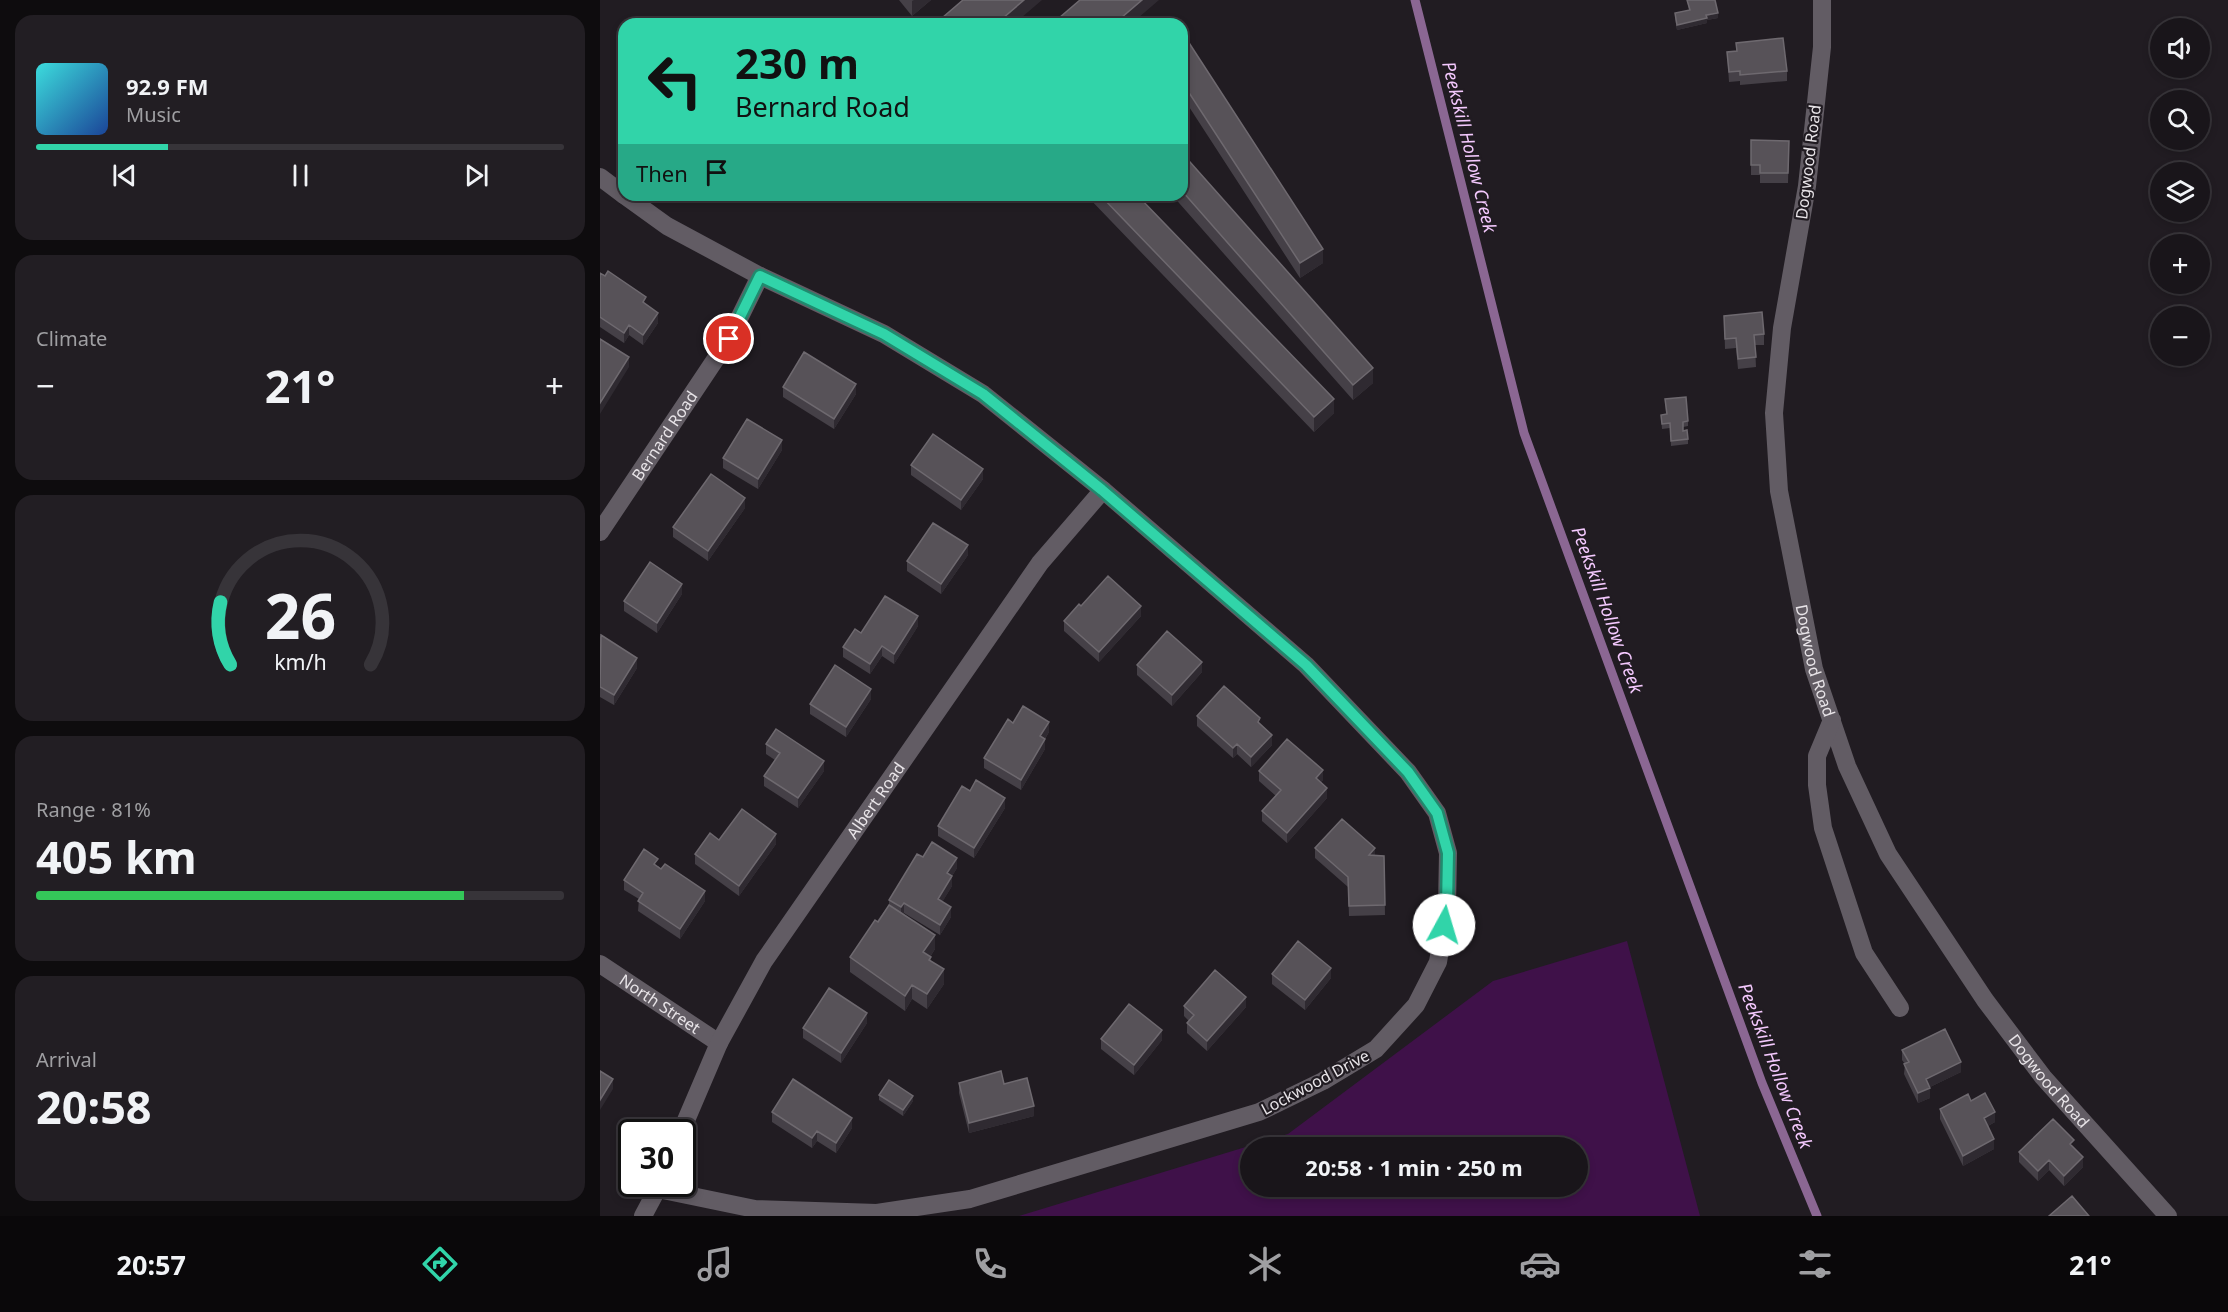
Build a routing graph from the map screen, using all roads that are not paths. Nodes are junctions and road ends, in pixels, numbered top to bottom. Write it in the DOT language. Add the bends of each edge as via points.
graph roads {
  1 [pos="1822,0"];
  2 [pos="600,177"];
  3 [pos="618,190"];
  4 [pos="632,201"];
  5 [pos="760,276"];
  6 [pos="1102,490"];
  7 [pos="600,532"];
  8 [pos="1832,720"];
  9 [pos="600,964"];
  10 [pos="1900,1008"];
  11 [pos="719,1043"];
  12 [pos="687,1119"];
  13 [pos="696,1195"];
  14 [pos="653,1197"];
  15 [pos="643,1216"];
  16 [pos="2168,1216"];
  1 -- 8 [label="street, Dogwood Road" via="1822,48 1807,186 1782,328 1774,413 1779,491 1814,669"];
  2 -- 3 [label="street, Lockwood Drive"];
  4 -- 5 [label="street, Lockwood Drive" via="667,226"];
  5 -- 6 [label="street, Lockwood Drive" via="884,334 983,394"];
  5 -- 7 [label="street, Bernard Road" via="729,339"];
  6 -- 11 [label="street, Albert Road" via="1040,563 764,961"];
  6 -- 13 [label="street, Lockwood Drive" via="1306,665 1408,772 1437,813 1448,853 1447,907 1438,962 1416,1005 1376,1049 1323,1081 1259,1112 970,1199 877,1213 755,1209"];
  8 -- 10 [label="street" via="1817,756 1823,828 1864,953"];
  8 -- 16 [label="street, Dogwood Road" via="1847,766 1888,854 1985,1000 2043,1077"];
  9 -- 11 [label="street, North Street"];
  11 -- 12 [label="street, Albert Road"];
  14 -- 15 [label="street, Lockwood Drive"];
}
